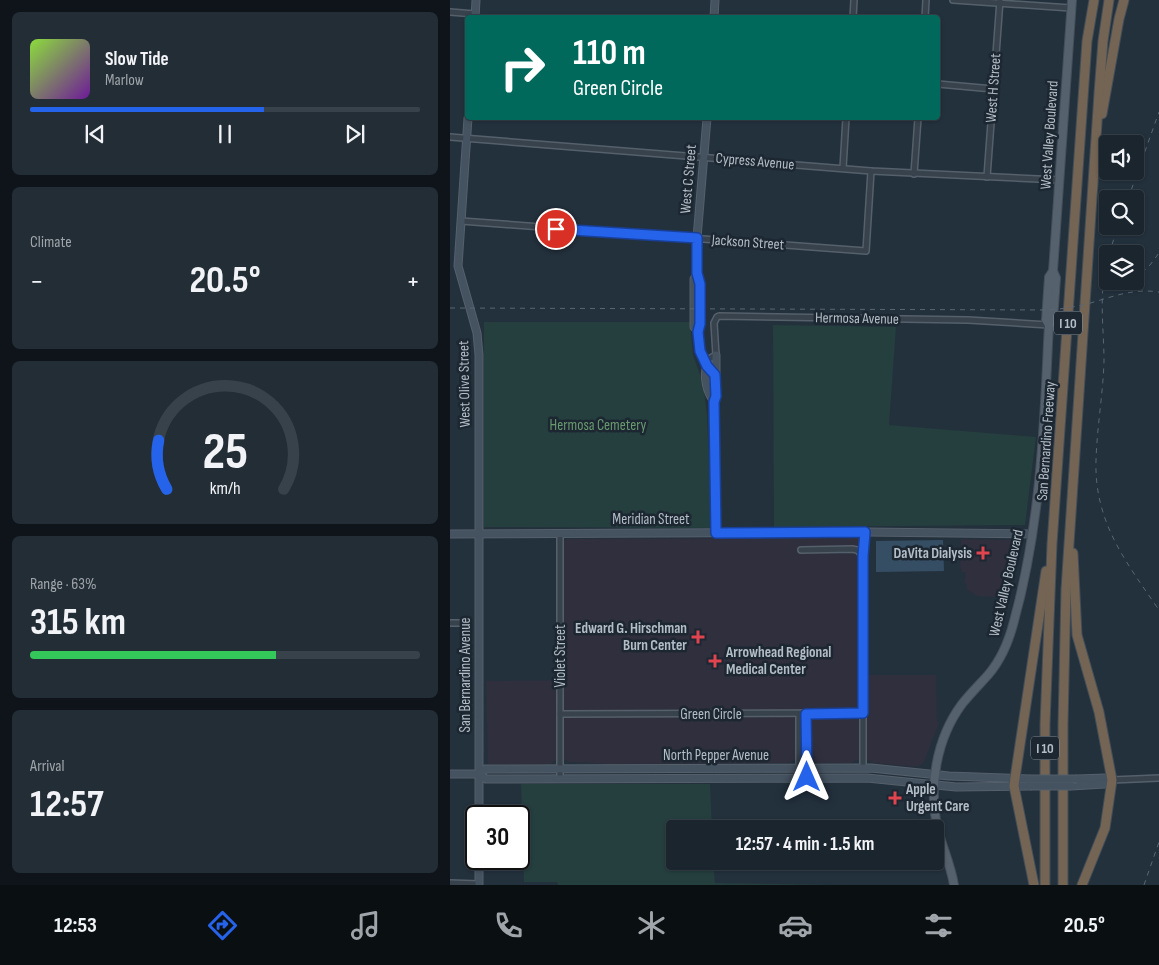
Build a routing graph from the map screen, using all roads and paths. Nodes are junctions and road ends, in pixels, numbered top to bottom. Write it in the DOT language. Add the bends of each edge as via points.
graph roads {
  1 [pos="476,0"];
  2 [pos="715,0"];
  3 [pos="854,0"];
  4 [pos="926,0"];
  5 [pos="953,0"];
  6 [pos="1094,0"];
  7 [pos="1109,0"];
  8 [pos="1124,0"];
  9 [pos="999,2"];
  10 [pos="1072,4"];
  11 [pos="450,12"];
  12 [pos="469,15"];
  13 [pos="475,15"];
  14 [pos="714,15"];
  15 [pos="853,15"];
  16 [pos="925,15"];
  17 [pos="940,84"];
  18 [pos="993,89"];
  19 [pos="468,120"];
  20 [pos="707,120"];
  21 [pos="846,120"];
  22 [pos="918,120"];
  23 [pos="1097,131"];
  24 [pos="450,137"];
  25 [pos="466,138"];
  26 [pos="705,156"];
  27 [pos="843,168"];
  28 [pos="871,171"];
  29 [pos="914,174"];
  30 [pos="987,177"];
  31 [pos="1060,180"];
  32 [pos="460,221"];
  33 [pos="697,238"];
  34 [pos="1049,325"];
  35 [pos="716,355"];
  36 [pos="706,363"];
  37 [pos="716,381"];
  38 [pos="714,402"];
  39 [pos="1072,503"];
  40 [pos="865,532"];
  41 [pos="478,533"];
  42 [pos="560,533"];
  43 [pos="716,533"];
  44 [pos="450,534"];
  45 [pos="1032,534"];
  46 [pos="1052,544"];
  47 [pos="801,550"];
  48 [pos="863,556"];
  49 [pos="450,623"];
  50 [pos="466,623"];
  51 [pos="863,713"];
  52 [pos="560,714"];
  53 [pos="799,714"];
  54 [pos="806,714"];
  55 [pos="799,768"];
  56 [pos="807,768"];
  57 [pos="840,768"];
  58 [pos="863,768"];
  59 [pos="560,769"];
  60 [pos="450,774"];
  61 [pos="479,774"];
  62 [pos="936,774"];
  63 [pos="799,777"];
  64 [pos="807,777"];
  65 [pos="560,778"];
  66 [pos="822,778"];
  67 [pos="1159,778"];
  68 [pos="1112,780"];
  69 [pos="1014,782"];
  70 [pos="934,784"];
  71 [pos="479,805"];
  72 [pos="479,870"];
  73 [pos="450,884"];
  74 [pos="479,884"];
  75 [pos="954,885"];
  76 [pos="1034,885"];
  77 [pos="1045,885"];
  78 [pos="1063,885"];
  79 [pos="1082,885"];
  1 -- 13 [label="street"];
  2 -- 14 [label="street"];
  3 -- 15 [label="street"];
  4 -- 16 [label="street"];
  5 -- 9 [label="street"];
  6 -- 46 [label="highway, San Bernardino Freeway / I 10" via="1087,41"];
  7 -- 23 [label="highway, San Bernardino Freeway / I 10"];
  8 -- 23 [label="highway"];
  9 -- 10 [label="street"];
  9 -- 18 [label="street, West H Street"];
  10 -- 31 [label="main road, West Valley Boulevard"];
  11 -- 12 [label="street"];
  17 -- 18 [label="street"];
  18 -- 30 [label="street, West H Street"];
  19 -- 25 [label="street, West Olive Street"];
  20 -- 26 [label="street, West C Street"];
  21 -- 27 [label="street"];
  22 -- 29 [label="street"];
  23 -- 39 [label="highway, San Bernardino Freeway / I 10"];
  24 -- 25 [label="street, Cypress Avenue"];
  25 -- 26 [label="street, Cypress Avenue"];
  25 -- 32 [label="street, West Olive Street"];
  26 -- 27 [label="street, Cypress Avenue"];
  26 -- 33 [label="street, West C Street"];
  27 -- 28 [label="street, Cypress Avenue"];
  28 -- 29 [label="street, Cypress Avenue"];
  28 -- 33 [label="street, Jackson Street" via="866,251"];
  29 -- 30 [label="street, Cypress Avenue"];
  30 -- 31 [label="street, Cypress Avenue"];
  31 -- 34 [label="main road, West Valley Boulevard" via="1053,320"];
  32 -- 33 [label="street, Jackson Street"];
  32 -- 41 [label="street, West Olive Street" via="459,272 478,342"];
  33 -- 36 [label="street, West C Street" via="700,284 698,332 700,351"];
  34 -- 35 [label="street, Hermosa Avenue" via="968,320 720,316 714,323"];
  34 -- 45 [label="main road, West Valley Boulevard" via="1040,469"];
  35 -- 36 [label="street"];
  35 -- 37 [label="street"];
  36 -- 37 [label="street, West C Street"];
  36 -- 38 [label="street, West C Street" via="709,396"];
  37 -- 38 [label="street, West C Street"];
  38 -- 43 [label="street, West C Street"];
  39 -- 68 [label="highway" via="1077,635 1099,712"];
  39 -- 78 [label="highway, San Bernardino Freeway / I 10" via="1063,725"];
  40 -- 43 [label="street, Meridian Street"];
  40 -- 45 [label="street, Meridian Street"];
  40 -- 48 [label="street"];
  41 -- 42 [label="street, Meridian Street"];
  41 -- 44 [label="street, Meridian Street"];
  41 -- 61 [label="street, San Bernardino Avenue"];
  42 -- 43 [label="street, Meridian Street"];
  42 -- 52 [label="street, Violet Street"];
  45 -- 62 [label="main road, West Valley Boulevard" via="1009,639 989,674 954,716 939,753"];
  46 -- 69 [label="highway"];
  46 -- 77 [label="highway, San Bernardino Freeway / I 10" via="1045,724"];
  47 -- 48 [label="street" via="852,549"];
  48 -- 51 [label="street"];
  49 -- 50 [label="street"];
  51 -- 54 [label="street, Green Circle"];
  51 -- 58 [label="street"];
  52 -- 53 [label="street, Green Circle"];
  52 -- 59 [label="street, Violet Street"];
  53 -- 54 [label="street, Green Circle"];
  53 -- 55 [label="street"];
  54 -- 56 [label="street"];
  55 -- 56 [label="street, North Pepper Avenue"];
  55 -- 59 [label="street, North Pepper Avenue"];
  55 -- 63 [label="street"];
  56 -- 57 [label="street, North Pepper Avenue"];
  56 -- 64 [label="street"];
  57 -- 58 [label="street, North Pepper Avenue"];
  57 -- 66 [label="street"];
  58 -- 62 [label="street, North Pepper Avenue"];
  59 -- 61 [label="street, North Pepper Avenue" via="485,769"];
  59 -- 65 [label="street, Violet Street"];
  60 -- 61 [label="street"];
  61 -- 65 [label="street, North Pepper Avenue" via="486,778"];
  61 -- 71 [label="street, San Bernardino Avenue"];
  62 -- 69 [label="street, North Pepper Avenue"];
  62 -- 70 [label="main road, West Valley Boulevard"];
  63 -- 64 [label="street, North Pepper Avenue"];
  63 -- 65 [label="street, North Pepper Avenue"];
  64 -- 66 [label="street, North Pepper Avenue"];
  66 -- 70 [label="street, North Pepper Avenue"];
  67 -- 68 [label="street"];
  68 -- 69 [label="street, North Pepper Avenue, bridge"];
  68 -- 79 [label="highway" via="1105,828"];
  69 -- 70 [label="street, North Pepper Avenue" via="964,788"];
  69 -- 76 [label="highway"];
  70 -- 75 [label="main road, West Valley Boulevard" via="936,821"];
  72 -- 74 [label="street"];
  73 -- 74 [label="street"];
}
